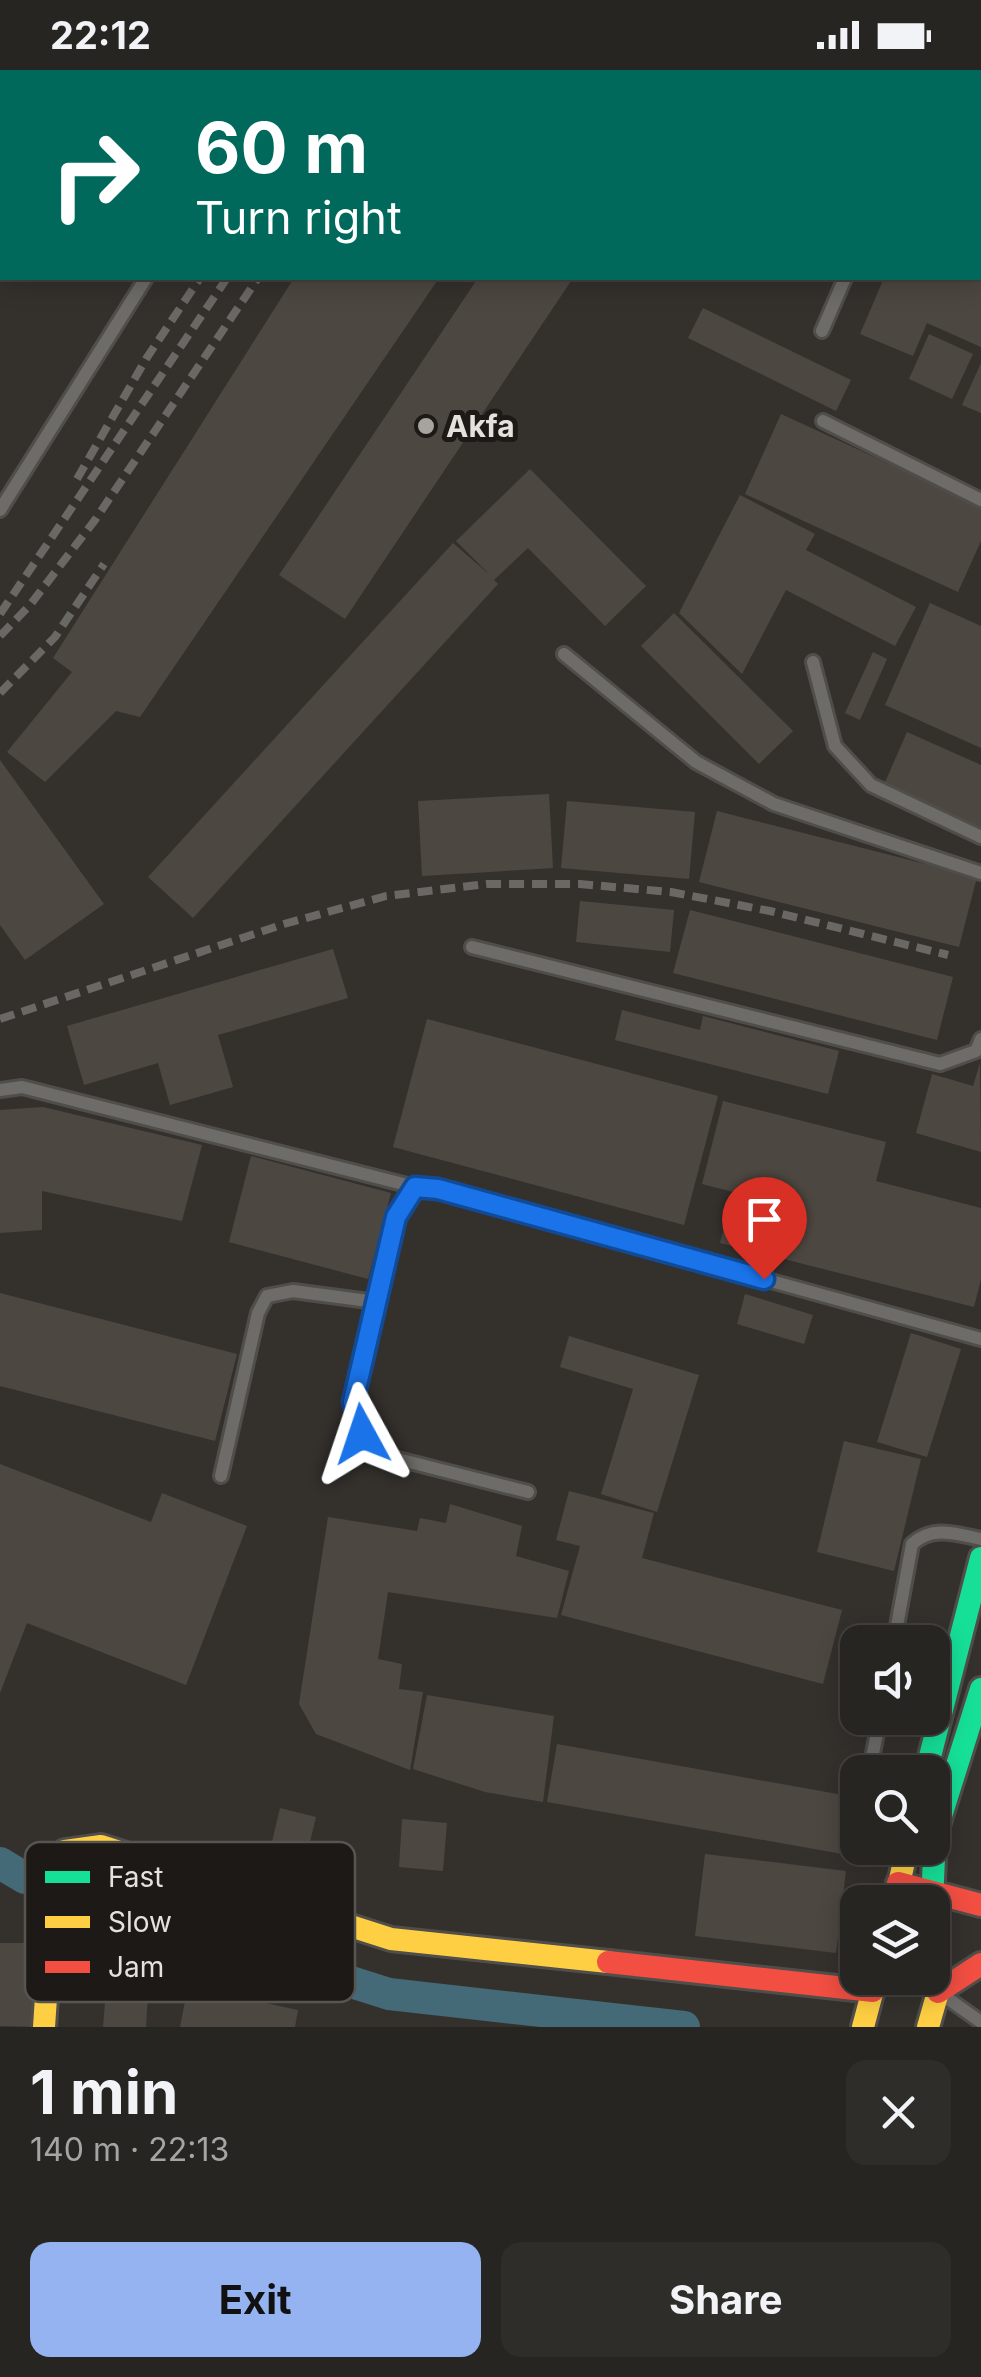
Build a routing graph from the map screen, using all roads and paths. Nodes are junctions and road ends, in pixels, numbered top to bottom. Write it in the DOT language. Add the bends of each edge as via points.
graph roads {
  1 [pos="145,280"];
  2 [pos="843,280"];
  3 [pos="822,331"];
  4 [pos="823,421"];
  5 [pos="981,500"];
  6 [pos="0,510"];
  7 [pos="564,654"];
  8 [pos="813,662"];
  9 [pos="981,837"];
  10 [pos="981,872"];
  11 [pos="472,947"];
  12 [pos="981,1039"];
  13 [pos="0,1090"];
  14 [pos="415,1187"];
  15 [pos="376,1302"];
  16 [pos="981,1338"];
  17 [pos="221,1476"];
  18 [pos="528,1492"];
  19 [pos="981,1539"];
  20 [pos="981,1558"];
  21 [pos="897,1625"];
  22 [pos="981,1689"];
  23 [pos="930,1755"];
  24 [pos="935,1885"];
  25 [pos="981,1905"];
  26 [pos="950,1908"];
  27 [pos="355,1927"];
  28 [pos="981,1964"];
  29 [pos="840,1981"];
  30 [pos="950,1984"];
  31 [pos="872,1995"];
  32 [pos="937,1995"];
  33 [pos="942,1995"];
  34 [pos="46,2002"];
  35 [pos="864,2021"];
  36 [pos="981,2022"];
  37 [pos="44,2027"];
  38 [pos="928,2027"];
  1 -- 6 [label="lane"];
  2 -- 3 [label="lane"];
  4 -- 5 [label="lane"];
  7 -- 10 [label="lane" via="696,762 774,804"];
  8 -- 9 [label="lane" via="835,746 871,785"];
  11 -- 12 [label="lane" via="940,1064 976,1051"];
  13 -- 14 [label="lane" via="22,1088"];
  14 -- 15 [label="lane" via="396,1217"];
  14 -- 16 [label="lane"];
  15 -- 17 [label="lane" via="293,1290 268,1296 258,1313"];
  15 -- 18 [label="lane" via="353,1402 362,1434 382,1455"];
  19 -- 21 [label="lane" via="941,1531 912,1544"];
  20 -- 23 [label="street"];
  22 -- 24 [label="street" via="936,1835"];
  25 -- 26 [label="street"];
  27 -- 29 [label="street" via="392,1939"];
  28 -- 30 [label="street"];
  31 -- 35 [label="street"];
  32 -- 38 [label="street"];
  33 -- 36 [label="lane"];
  34 -- 37 [label="street"];
}
